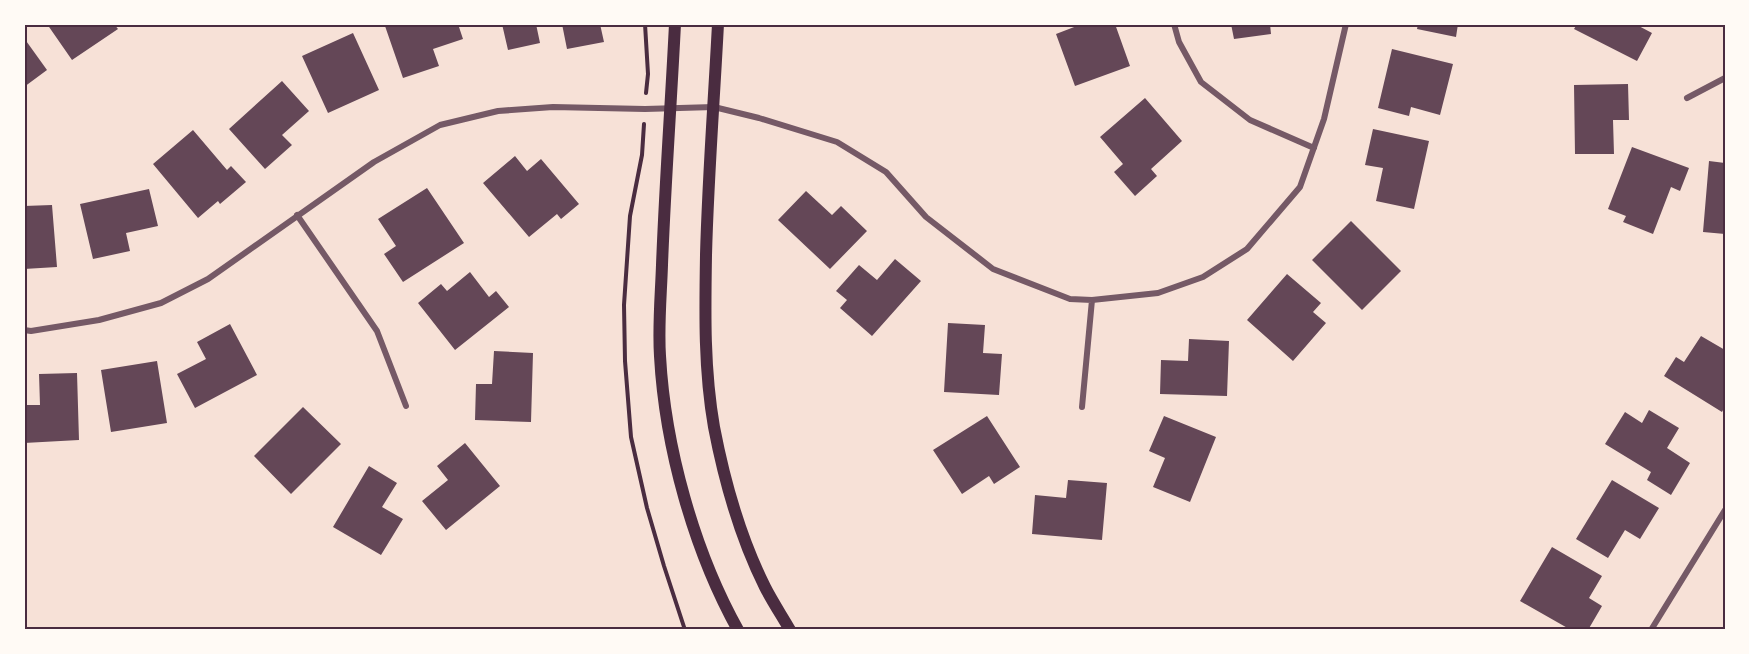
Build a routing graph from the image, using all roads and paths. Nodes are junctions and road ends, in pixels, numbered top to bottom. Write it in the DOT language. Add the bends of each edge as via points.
graph roads {
  1 [pos="645,24"];
  2 [pos="675,24"];
  3 [pos="718,24"];
  4 [pos="1174,24"];
  5 [pos="1346,24"];
  6 [pos="1725,78"];
  7 [pos="1688,98"];
  8 [pos="714,107"];
  9 [pos="645,109"];
  10 [pos="671,109"];
  11 [pos="1314,148"];
  12 [pos="297,215"];
  13 [pos="1092,300"];
  14 [pos="24,330"];
  15 [pos="406,406"];
  16 [pos="1082,407"];
  17 [pos="1725,510"];
  18 [pos="685,630"];
  19 [pos="738,630"];
  20 [pos="790,630"];
  21 [pos="1651,630"];
  1 -- 9 [label="path"];
  2 -- 10 [label="main road"];
  3 -- 8 [label="main road"];
  4 -- 11 [label="street" via="1179,42 1201,81 1250,120"];
  5 -- 11 [label="street"];
  6 -- 7 [label="street"];
  8 -- 10 [label="street"];
  8 -- 13 [label="street" via="837,142 886,172 926,218 993,269 1070,299"];
  8 -- 20 [label="main road" via="705,321 714,426 743,532 765,586"];
  9 -- 10 [label="street"];
  9 -- 12 [label="street" via="509,110 440,125 374,162"];
  9 -- 18 [label="path" via="642,155 630,216 624,304 631,437 647,508"];
  10 -- 19 [label="main road" via="660,356 667,419 697,542"];
  11 -- 13 [label="street" via="1300,187 1247,249 1203,277 1158,293"];
  12 -- 14 [label="street" via="208,279 161,303 99,320"];
  12 -- 15 [label="street" via="377,331"];
  13 -- 16 [label="street"];
  17 -- 21 [label="street"];
}
